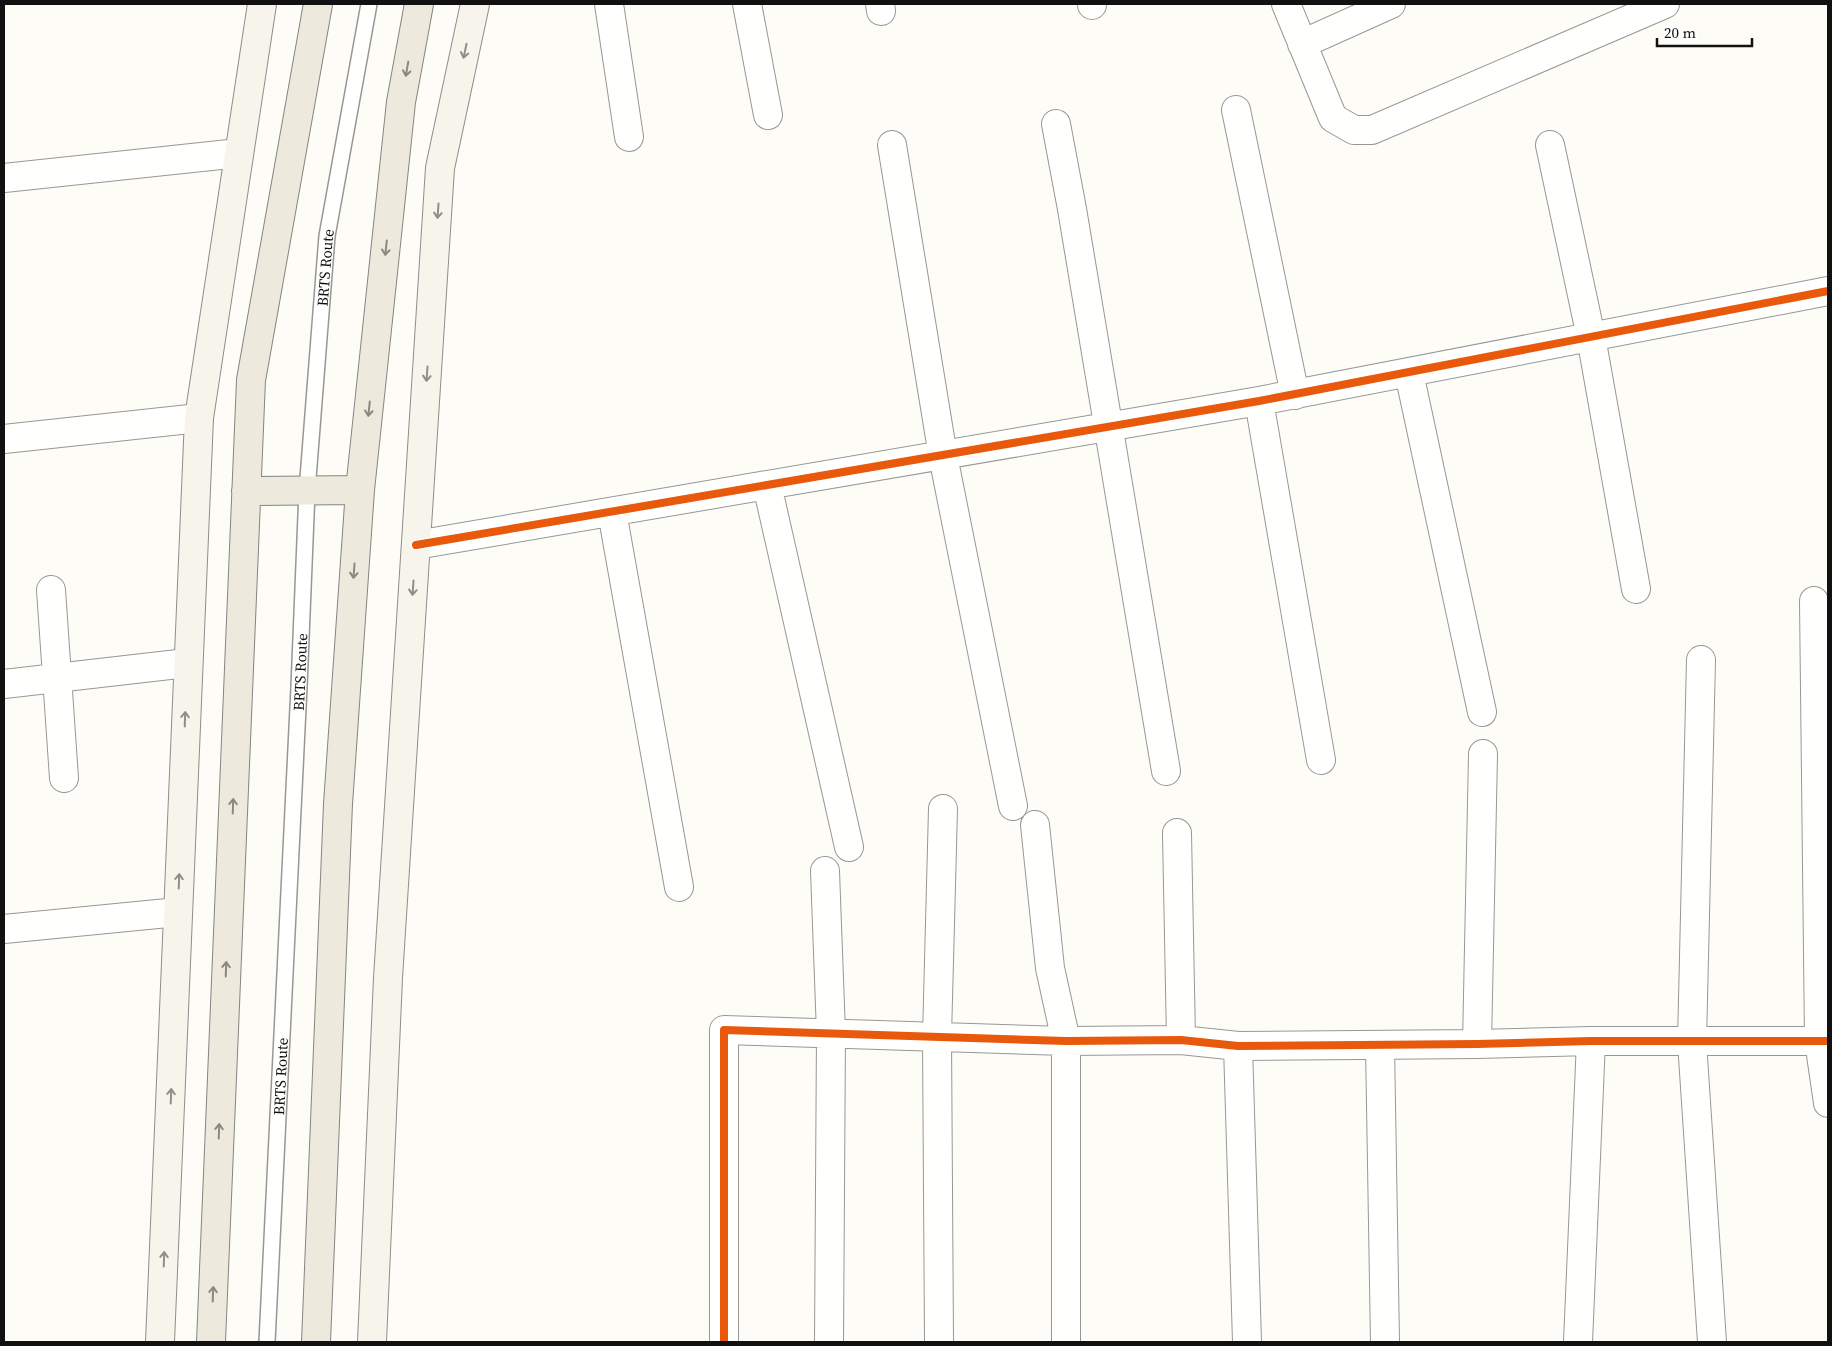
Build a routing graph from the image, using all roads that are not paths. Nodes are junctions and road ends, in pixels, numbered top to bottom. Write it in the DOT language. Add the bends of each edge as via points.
graph roads {
  1 [pos="262,4"];
  2 [pos="318,4"];
  3 [pos="368,4"];
  4 [pos="419,4"];
  5 [pos="475,4"];
  6 [pos="609,4"];
  7 [pos="747,4"];
  8 [pos="1286,4"];
  9 [pos="1391,4"];
  10 [pos="1665,4"];
  11 [pos="1302,44"];
  12 [pos="1236,110"];
  13 [pos="768,115"];
  14 [pos="1056,124"];
  15 [pos="629,137"];
  16 [pos="892,145"];
  17 [pos="1550,145"];
  18 [pos="239,153"];
  19 [pos="4,178"];
  20 [pos="1828,291"];
  21 [pos="1591,337"];
  22 [pos="1409,372"];
  23 [pos="1295,395"];
  24 [pos="1259,401"];
  25 [pos="199,418"];
  26 [pos="1109,428"];
  27 [pos="4,439"];
  28 [pos="943,456"];
  29 [pos="767,485"];
  30 [pos="307,490"];
  31 [pos="360,490"];
  32 [pos="246,491"];
  33 [pos="612,512"];
  34 [pos="416,545"];
  35 [pos="1636,589"];
  36 [pos="51,590"];
  37 [pos="1814,601"];
  38 [pos="1701,660"];
  39 [pos="188,663"];
  40 [pos="56,678"];
  41 [pos="4,684"];
  42 [pos="1482,712"];
  43 [pos="1483,754"];
  44 [pos="1321,760"];
  45 [pos="1166,771"];
  46 [pos="64,778"];
  47 [pos="1013,806"];
  48 [pos="943,809"];
  49 [pos="1035,825"];
  50 [pos="1177,833"];
  51 [pos="849,847"];
  52 [pos="824,871"];
  53 [pos="679,887"];
  54 [pos="178,912"];
  55 [pos="4,929"];
  56 [pos="831,1033"];
  57 [pos="937,1037"];
  58 [pos="1181,1040"];
  59 [pos="1066,1041"];
  60 [pos="1591,1041"];
  61 [pos="1824,1041"];
  62 [pos="1692,1042"];
  63 [pos="1477,1044"];
  64 [pos="1380,1045"];
  65 [pos="1238,1046"];
  66 [pos="1828,1103"];
  67 [pos="160,1342"];
  68 [pos="211,1342"];
  69 [pos="267,1342"];
  70 [pos="316,1342"];
  71 [pos="372,1342"];
  72 [pos="724,1342"];
  73 [pos="829,1342"];
  74 [pos="939,1342"];
  75 [pos="1066,1342"];
  76 [pos="1247,1342"];
  77 [pos="1385,1342"];
  78 [pos="1578,1342"];
  79 [pos="1712,1342"];
  1 -- 18 [label="street"];
  2 -- 32 [label="main road" via="251,380"];
  3 -- 30 [label="lane, BRTS Route" via="327,236"];
  4 -- 31 [label="main road, one-way" via="401,102"];
  5 -- 34 [label="street, one-way" via="440,168"];
  6 -- 15 [label="street"];
  7 -- 13 [label="street"];
  8 -- 11 [label="street"];
  9 -- 11 [label="street"];
  10 -- 11 [label="street" via="1372,130 1354,130 1333,118"];
  12 -- 23 [label="street"];
  14 -- 26 [label="street"];
  16 -- 28 [label="street"];
  17 -- 21 [label="street"];
  18 -- 19 [label="street"];
  18 -- 25 [label="street"];
  20 -- 21 [label="street"];
  21 -- 22 [label="street"];
  21 -- 35 [label="street"];
  22 -- 23 [label="street"];
  22 -- 42 [label="street"];
  23 -- 24 [label="street"];
  24 -- 26 [label="street"];
  24 -- 44 [label="street"];
  25 -- 27 [label="street"];
  25 -- 39 [label="street"];
  26 -- 28 [label="street"];
  26 -- 45 [label="street"];
  28 -- 29 [label="street"];
  28 -- 47 [label="street"];
  29 -- 33 [label="street"];
  29 -- 51 [label="street"];
  30 -- 31 [label="main road"];
  30 -- 32 [label="main road"];
  30 -- 69 [label="lane, BRTS Route"];
  31 -- 70 [label="main road, one-way" via="338,804"];
  68 -- 32 [label="main road, one-way"];
  33 -- 34 [label="street"];
  33 -- 53 [label="street"];
  34 -- 71 [label="street, one-way" via="388,978"];
  36 -- 40 [label="street"];
  37 -- 61 [label="street"];
  38 -- 62 [label="street"];
  39 -- 40 [label="street"];
  54 -- 39 [label="street, one-way"];
  40 -- 41 [label="street"];
  40 -- 46 [label="street"];
  43 -- 63 [label="street"];
  48 -- 57 [label="street"];
  49 -- 59 [label="street" via="1050,968"];
  50 -- 58 [label="street"];
  52 -- 56 [label="street"];
  54 -- 55 [label="street"];
  67 -- 54 [label="street, one-way"];
  56 -- 57 [label="street"];
  56 -- 72 [label="street" via="724,1030"];
  56 -- 73 [label="street"];
  57 -- 59 [label="street"];
  57 -- 74 [label="street"];
  58 -- 59 [label="street"];
  58 -- 65 [label="street"];
  59 -- 75 [label="street"];
  60 -- 62 [label="street"];
  60 -- 63 [label="street"];
  60 -- 78 [label="street"];
  61 -- 62 [label="street"];
  61 -- 66 [label="street"];
  62 -- 79 [label="street"];
  63 -- 64 [label="street"];
  64 -- 65 [label="street"];
  64 -- 77 [label="street"];
  65 -- 76 [label="street"];
}
